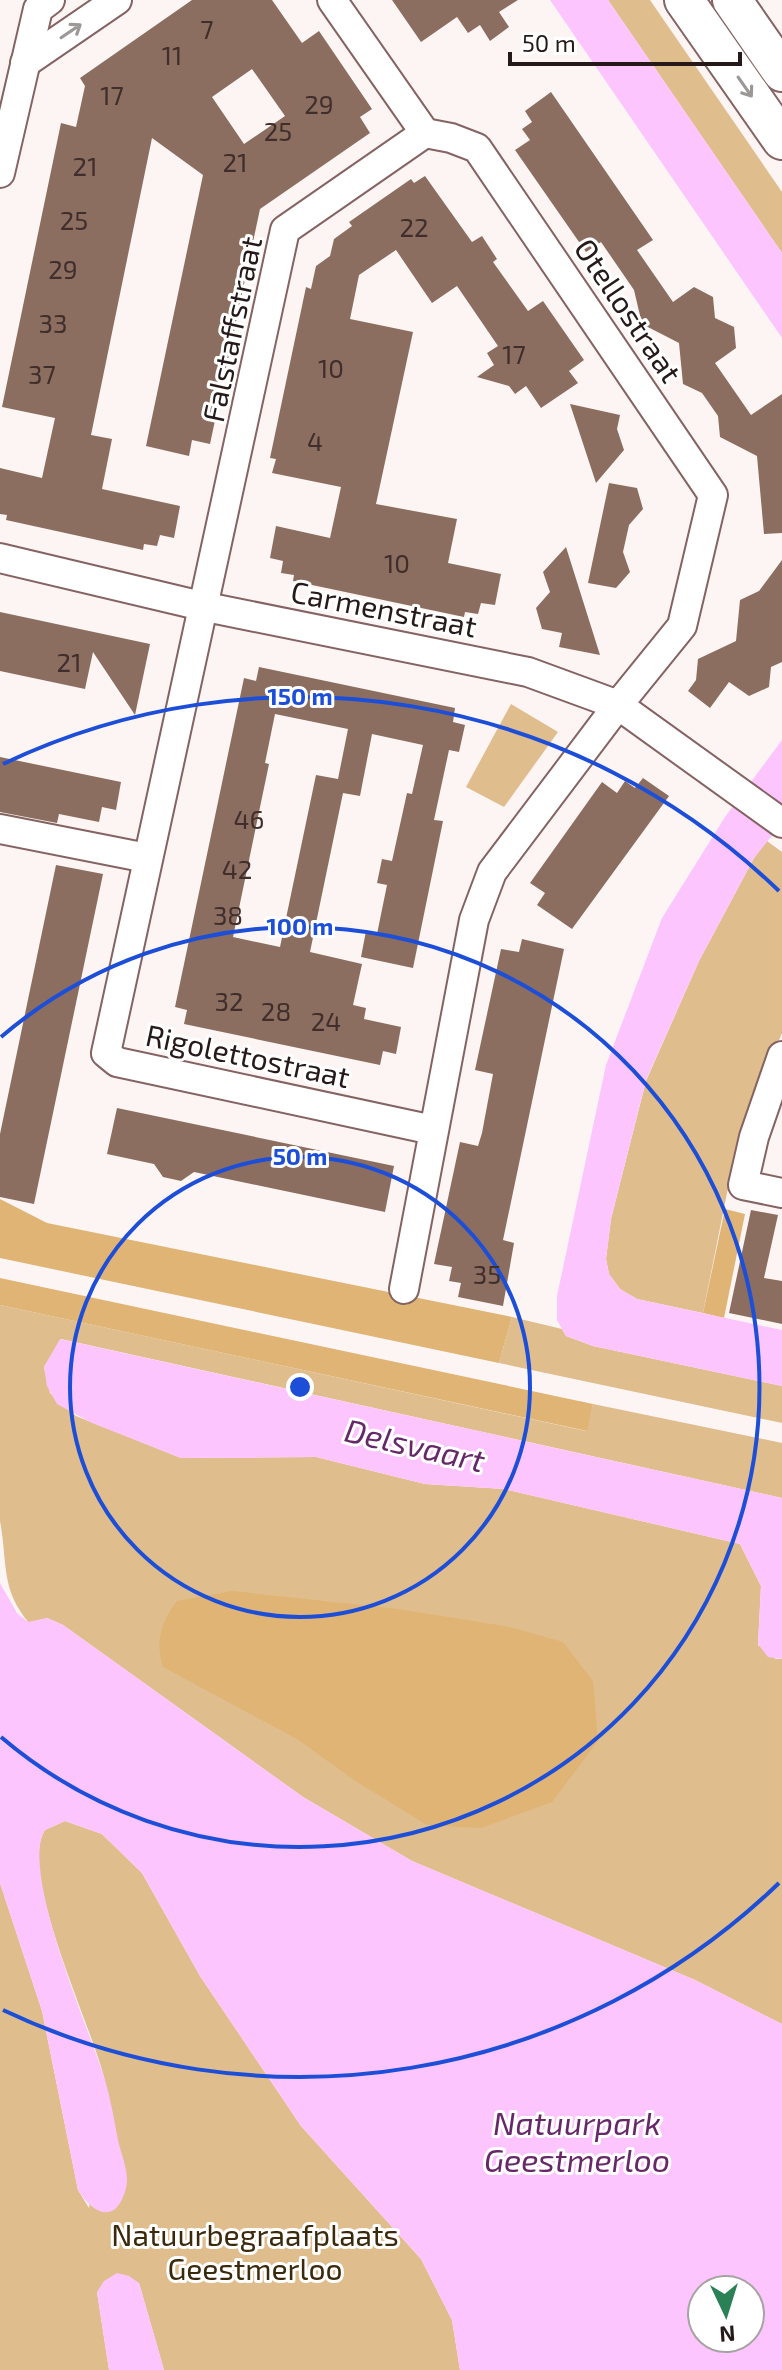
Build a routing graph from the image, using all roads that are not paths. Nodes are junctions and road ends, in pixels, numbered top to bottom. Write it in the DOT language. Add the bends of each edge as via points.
graph roads {
  1 [pos="50,0"];
  2 [pos="117,0"];
  3 [pos="332,0"];
  4 [pos="684,0"];
  5 [pos="732,0"];
  6 [pos="25,63"];
  7 [pos="782,72"];
  8 [pos="425,133"];
  9 [pos="782,140"];
  10 [pos="0,173"];
  11 [pos="0,558"];
  12 [pos="206,607"];
  13 [pos="618,705"];
  14 [pos="782,823"];
  15 [pos="0,829"];
  16 [pos="147,858"];
  17 [pos="782,1056"];
  18 [pos="433,1130"];
  19 [pos="782,1193"];
  20 [pos="404,1289"];
  1 -- 6 [label="street" via="38,9"];
  6 -- 2 [label="street, one-way"];
  3 -- 8 [label="street"];
  4 -- 9 [label="street, one-way"];
  5 -- 7 [label="street"];
  6 -- 10 [label="street"];
  8 -- 12 [label="street, Falstaffstraat" via="285,230"];
  8 -- 13 [label="street, Otellostraat" via="477,148 713,495 682,626"];
  11 -- 12 [label="street, Carmenstraat"];
  12 -- 13 [label="street, Carmenstraat" via="528,672"];
  12 -- 16 [label="street, Rigolettostraat"];
  13 -- 14 [label="street, Carmenstraat"];
  13 -- 18 [label="street" via="492,872 474,920"];
  15 -- 16 [label="street"];
  16 -- 18 [label="street, Rigolettostraat" via="106,1053 117,1062"];
  17 -- 19 [label="street" via="743,1185"];
  18 -- 20 [label="street"];
}
